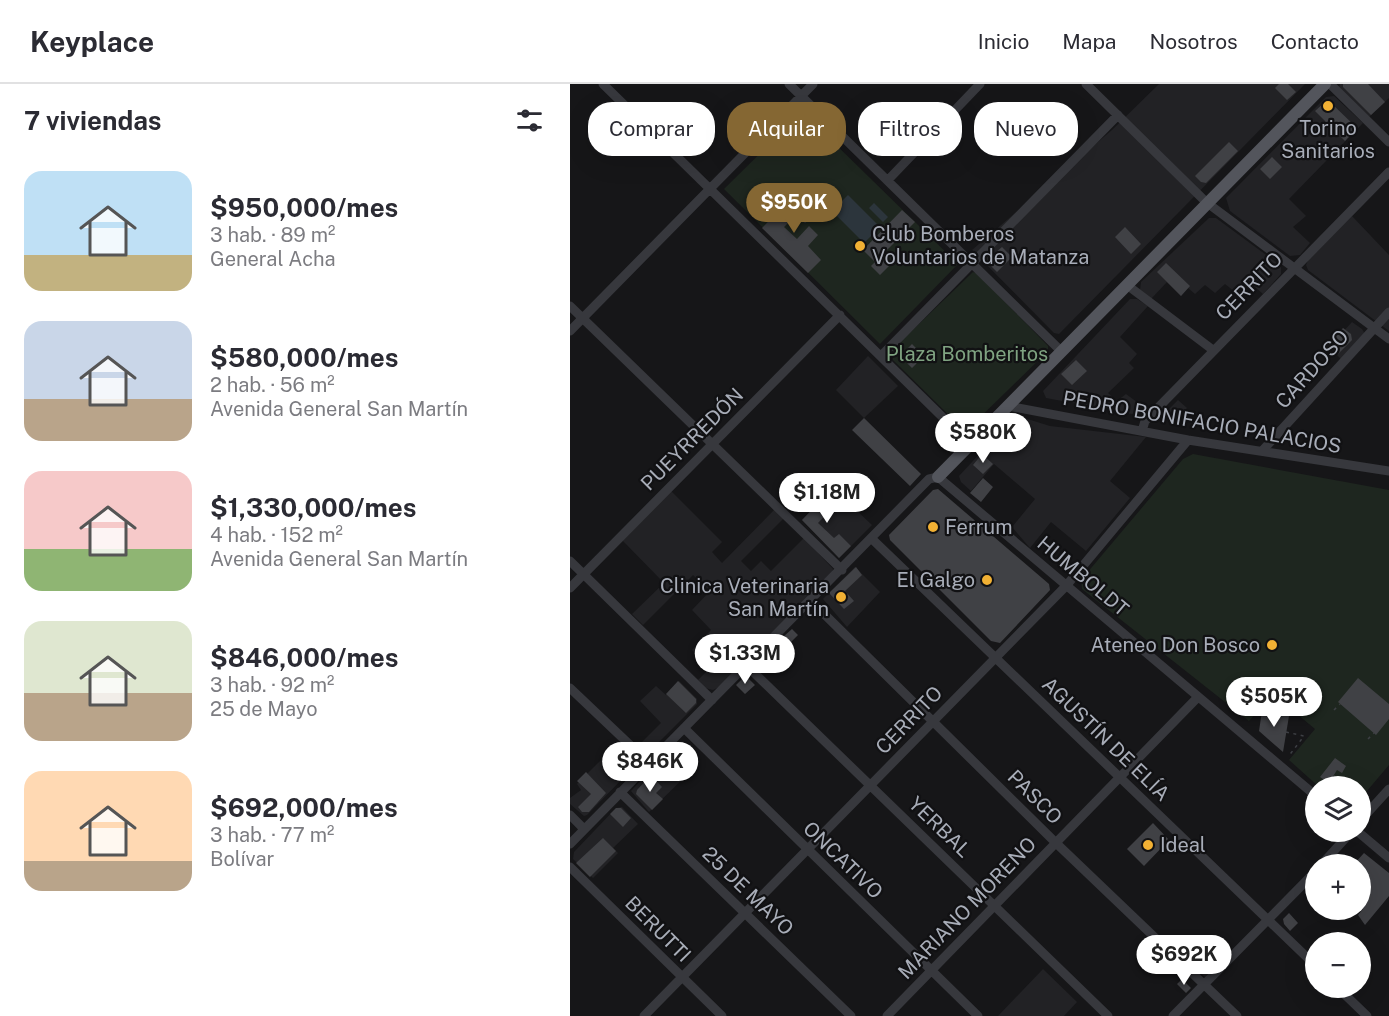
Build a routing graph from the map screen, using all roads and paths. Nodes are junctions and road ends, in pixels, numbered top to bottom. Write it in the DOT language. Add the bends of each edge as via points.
graph roads {
  1 [pos="603,84"];
  2 [pos="789,84"];
  3 [pos="813,84"];
  4 [pos="980,84"];
  5 [pos="1086,84"];
  6 [pos="1325,84"];
  7 [pos="1330,84"];
  8 [pos="801,96"];
  9 [pos="1118,115"];
  10 [pos="1389,142"];
  11 [pos="1389,172"];
  12 [pos="888,180"];
  13 [pos="710,188"];
  14 [pos="1206,202"];
  15 [pos="973,264"];
  16 [pos="1293,267"];
  17 [pos="1127,285"];
  18 [pos="570,306"];
  19 [pos="1389,312"];
  20 [pos="840,315"];
  21 [pos="583,319"];
  22 [pos="1374,328"];
  23 [pos="570,331"];
  24 [pos="1389,339"];
  25 [pos="1213,350"];
  26 [pos="1062,352"];
  27 [pos="882,355"];
  28 [pos="1008,406"];
  29 [pos="1142,431"];
  30 [pos="1188,440"];
  31 [pos="713,444"];
  32 [pos="971,445"];
  33 [pos="1262,451"];
  34 [pos="1388,469"];
  35 [pos="938,477"];
  36 [pos="871,538"];
  37 [pos="570,561"];
  38 [pos="842,570"];
  39 [pos="583,574"];
  40 [pos="1066,586"];
  41 [pos="570,588"];
  42 [pos="811,601"];
  43 [pos="996,658"];
  44 [pos="746,665"];
  45 [pos="570,688"];
  46 [pos="1198,697"];
  47 [pos="712,700"];
  48 [pos="1340,704"];
  49 [pos="1334,710"];
  50 [pos="933,721"];
  51 [pos="684,728"];
  52 [pos="1286,732"];
  53 [pos="1374,734"];
  54 [pos="1368,739"];
  55 [pos="1288,757"];
  56 [pos="649,763"];
  57 [pos="1120,777"];
  58 [pos="870,785"];
  59 [pos="1305,787"];
  60 [pos="1389,789"];
  61 [pos="620,792"];
  62 [pos="1371,809"];
  63 [pos="570,815"];
  64 [pos="584,829"];
  65 [pos="1342,842"];
  66 [pos="1370,842"];
  67 [pos="1056,843"];
  68 [pos="570,844"];
  69 [pos="807,850"];
  70 [pos="1331,854"];
  71 [pos="1389,858"];
  72 [pos="570,867"];
  73 [pos="1305,882"];
  74 [pos="995,905"];
  75 [pos="744,913"];
  76 [pos="1268,921"];
  77 [pos="1305,956"];
  78 [pos="931,971"];
  79 [pos="681,977"];
  80 [pos="1204,984"];
  81 [pos="1348,998"];
  82 [pos="644,1016"];
  83 [pos="722,1016"];
  84 [pos="851,1016"];
  85 [pos="887,1016"];
  86 [pos="978,1016"];
  87 [pos="1108,1016"];
  88 [pos="1173,1016"];
  89 [pos="1237,1016"];
  90 [pos="1367,1016"];
  1 -- 13 [label="street"];
  2 -- 8 [label="street"];
  3 -- 8 [label="street"];
  4 -- 12 [label="street"];
  5 -- 9 [label="street"];
  6 -- 14 [label="main road"];
  7 -- 10 [label="street"];
  8 -- 12 [label="street"];
  8 -- 13 [label="street"];
  9 -- 14 [label="street"];
  9 -- 15 [label="street"];
  11 -- 16 [label="street, CERRITO"];
  12 -- 15 [label="street"];
  13 -- 20 [label="street"];
  13 -- 21 [label="street"];
  14 -- 16 [label="street"];
  14 -- 17 [label="main road"];
  15 -- 26 [label="street"];
  15 -- 27 [label="street"];
  16 -- 22 [label="street"];
  16 -- 25 [label="street, CERRITO"];
  17 -- 25 [label="street"];
  17 -- 26 [label="main road"];
  18 -- 21 [label="street"];
  19 -- 22 [label="street, CARDOSO"];
  20 -- 27 [label="street"];
  20 -- 31 [label="street, PUEYRREDÓN"];
  21 -- 23 [label="street"];
  21 -- 31 [label="street"];
  22 -- 24 [label="street"];
  22 -- 33 [label="street, CARDOSO"];
  25 -- 29 [label="street, CERRITO" via="1145,421"];
  26 -- 28 [label="main road"];
  27 -- 32 [label="street"];
  28 -- 29 [label="street, PEDRO BONIFACIO PALACIOS"];
  28 -- 32 [label="main road"];
  29 -- 30 [label="street, PEDRO BONIFACIO PALACIOS"];
  30 -- 33 [label="street, PEDRO BONIFACIO PALACIOS"];
  30 -- 40 [label="street, CERRITO"];
  31 -- 38 [label="street"];
  31 -- 39 [label="street, PUEYRREDÓN"];
  32 -- 35 [label="main road"];
  33 -- 34 [label="street, PEDRO BONIFACIO PALACIOS"];
  35 -- 36 [label="street" via="928,479"];
  35 -- 40 [label="street, HUMBOLDT"];
  36 -- 38 [label="street"];
  36 -- 43 [label="street, AGUSTÍN DE ELÍA"];
  37 -- 39 [label="street"];
  38 -- 42 [label="street"];
  39 -- 41 [label="street, PUEYRREDÓN"];
  39 -- 47 [label="street"];
  40 -- 43 [label="street, CERRITO"];
  40 -- 46 [label="street, HUMBOLDT"];
  42 -- 44 [label="street"];
  42 -- 50 [label="street, PASCO"];
  43 -- 50 [label="street, CERRITO"];
  43 -- 57 [label="street, AGUSTÍN DE ELÍA"];
  44 -- 47 [label="street"];
  44 -- 58 [label="street, YERBAL"];
  45 -- 56 [label="street"];
  46 -- 57 [label="street, MARIANO MORENO"];
  46 -- 59 [label="street, HUMBOLDT"];
  47 -- 51 [label="street"];
  48 -- 49 [label="path"];
  50 -- 58 [label="street, CERRITO"];
  50 -- 67 [label="street, PASCO"];
  51 -- 56 [label="street"];
  51 -- 69 [label="street, ONCATIVO"];
  52 -- 55 [label="path" via="1304,736"];
  53 -- 54 [label="path"];
  56 -- 61 [label="street"];
  57 -- 67 [label="street, MARIANO MORENO"];
  57 -- 76 [label="street, AGUSTÍN DE ELÍA"];
  58 -- 69 [label="street, CERRITO"];
  58 -- 74 [label="street, YERBAL"];
  60 -- 62 [label="street"];
  61 -- 64 [label="street"];
  61 -- 75 [label="street, 25 DE MAYO"];
  63 -- 64 [label="street"];
  64 -- 68 [label="street"];
  65 -- 70 [label="street"];
  66 -- 71 [label="street"];
  67 -- 74 [label="street, MARIANO MORENO"];
  67 -- 80 [label="street, PASCO"];
  69 -- 75 [label="street, CERRITO"];
  69 -- 78 [label="street, ONCATIVO"];
  72 -- 79 [label="street, BERUTTI"];
  73 -- 76 [label="street"];
  74 -- 78 [label="street, MARIANO MORENO"];
  74 -- 87 [label="street, YERBAL"];
  75 -- 79 [label="street, CERRITO"];
  75 -- 84 [label="street, 25 DE MAYO"];
  76 -- 77 [label="street, AGUSTÍN DE ELÍA"];
  76 -- 80 [label="street"];
  78 -- 85 [label="street, MARIANO MORENO"];
  78 -- 86 [label="street, ONCATIVO"];
  79 -- 82 [label="street, CERRITO"];
  79 -- 83 [label="street, BERUTTI"];
  80 -- 88 [label="street"];
  80 -- 89 [label="street, PASCO"];
  81 -- 90 [label="street"];
}
